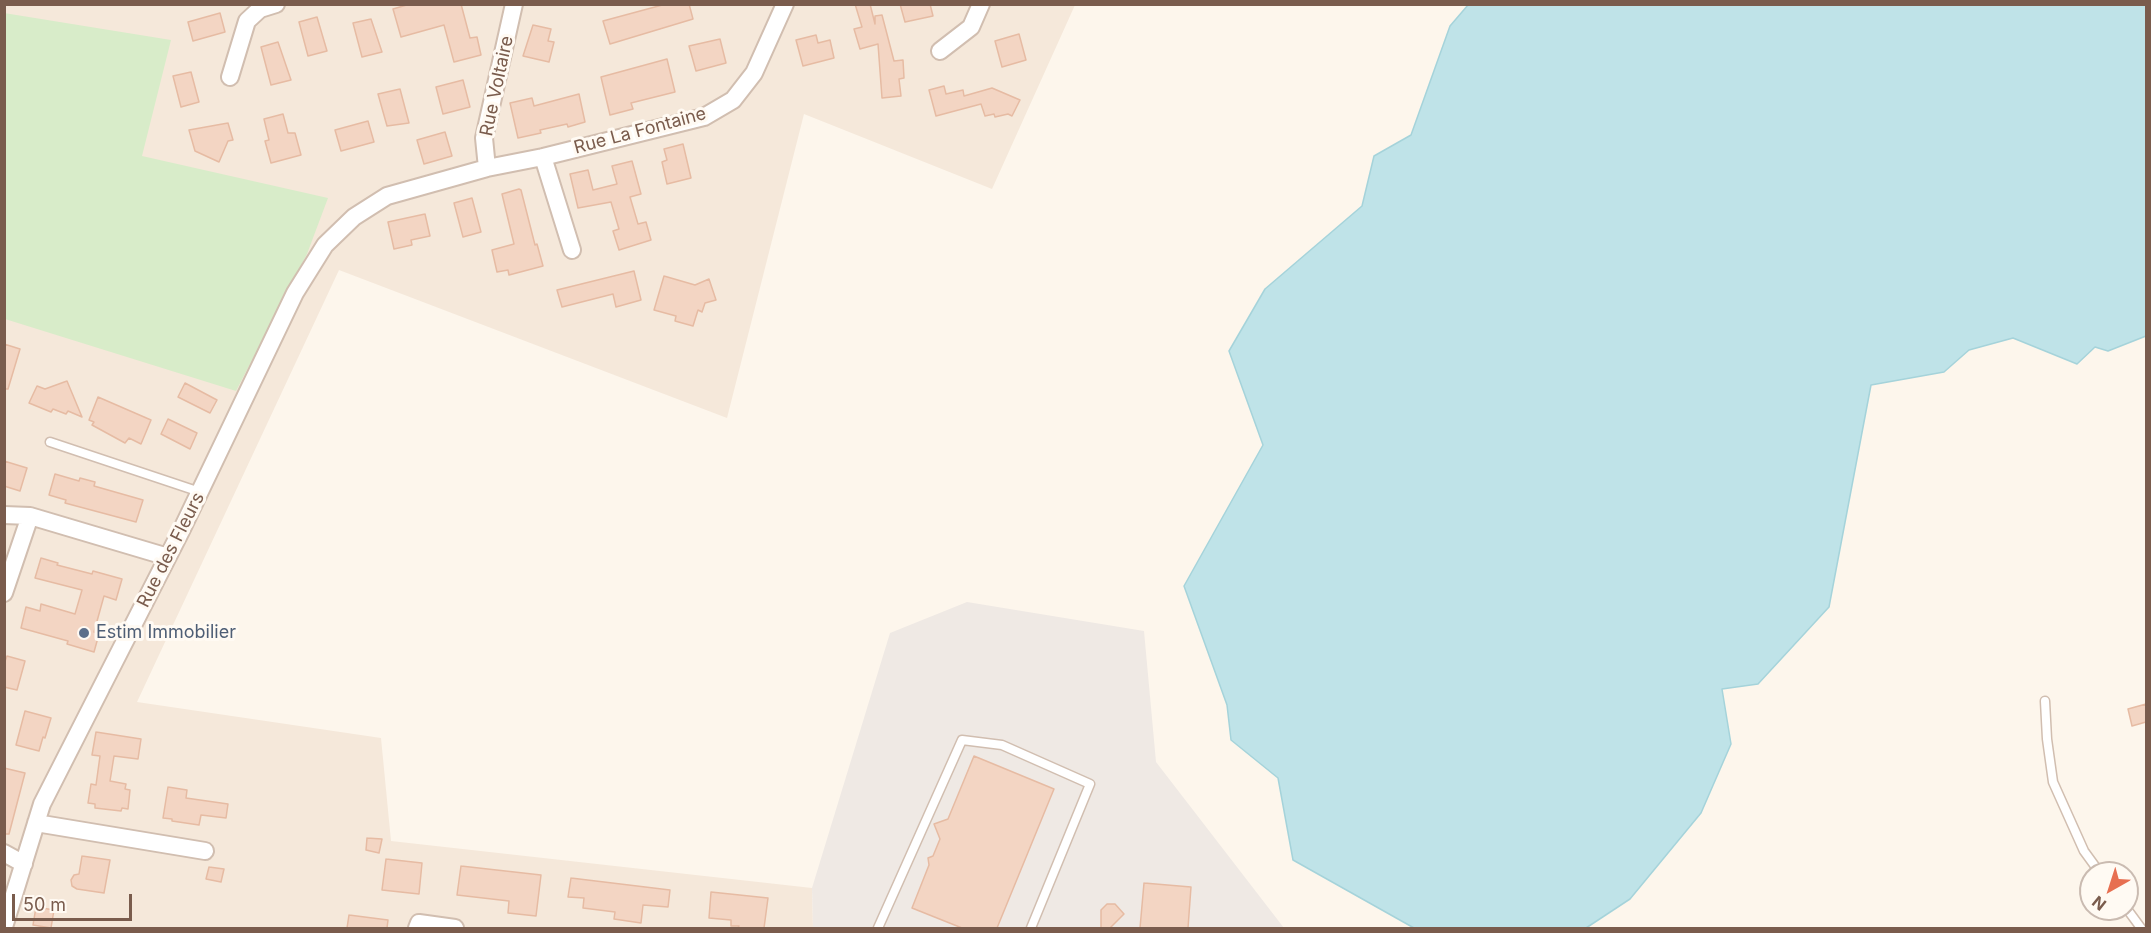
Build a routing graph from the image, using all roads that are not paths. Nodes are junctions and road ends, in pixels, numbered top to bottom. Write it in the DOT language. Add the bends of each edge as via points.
graph roads {
  1 [pos="276,4"];
  2 [pos="514,4"];
  3 [pos="785,4"];
  4 [pos="981,4"];
  5 [pos="940,51"];
  6 [pos="230,77"];
  7 [pos="543,157"];
  8 [pos="487,168"];
  9 [pos="325,245"];
  10 [pos="572,250"];
  11 [pos="50,442"];
  12 [pos="201,492"];
  13 [pos="4,515"];
  14 [pos="30,516"];
  15 [pos="168,557"];
  16 [pos="4,593"];
  17 [pos="2045,701"];
  18 [pos="36,824"];
  19 [pos="205,851"];
  20 [pos="4,853"];
  21 [pos="2091,861"];
  22 [pos="24,864"];
  23 [pos="4,927"];
  24 [pos="417,928"];
  25 [pos="454,928"];
  26 [pos="878,928"];
  27 [pos="1031,928"];
  1 -- 6 [label="street" via="260,9 247,21"];
  2 -- 8 [label="street, Rue Voltaire" via="484,138"];
  3 -- 7 [label="street, Rue La Fontaine" via="754,73 733,100 704,117"];
  4 -- 5 [label="street" via="971,27"];
  7 -- 8 [label="street, Rue La Fontaine"];
  7 -- 10 [label="street"];
  8 -- 9 [label="street, Rue La Fontaine" via="387,196 354,217"];
  9 -- 12 [label="street, Rue des Fleurs" via="295,293"];
  11 -- 12 [label="lane"];
  12 -- 15 [label="street, Rue des Fleurs"];
  13 -- 14 [label="street"];
  14 -- 15 [label="street"];
  14 -- 16 [label="street"];
  15 -- 18 [label="street, Rue des Fleurs" via="42,804"];
  17 -- 21 [label="lane" via="2053,782"];
  18 -- 19 [label="street"];
  18 -- 22 [label="street, Rue des Fleurs"];
  20 -- 22 [label="street"];
  22 -- 23 [label="street, Rue des Fleurs"];
  24 -- 25 [label="street" via="418,923"];
  26 -- 27 [label="lane" via="962,740 1002,745 1090,784"];
}
